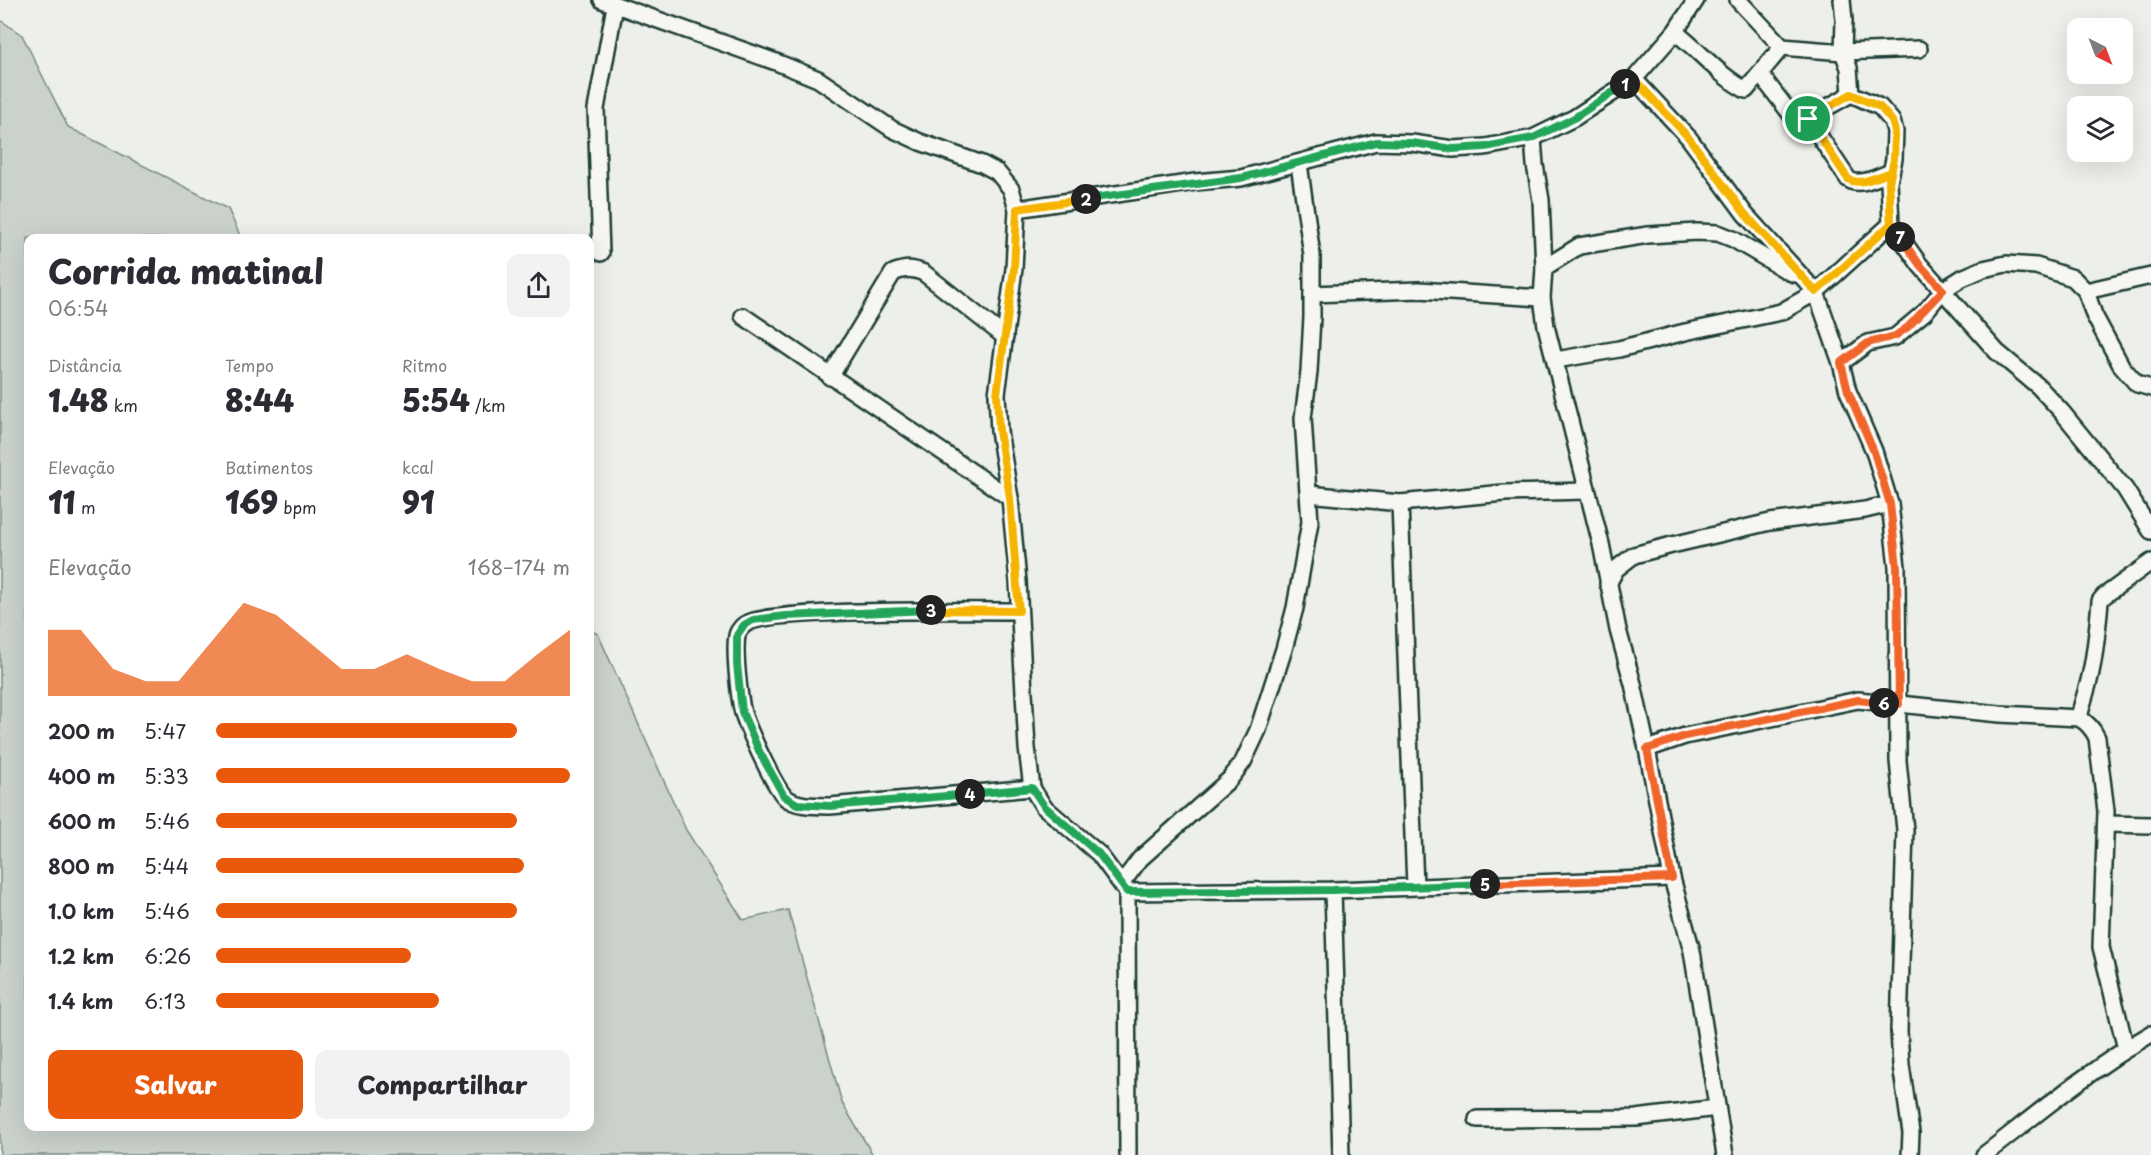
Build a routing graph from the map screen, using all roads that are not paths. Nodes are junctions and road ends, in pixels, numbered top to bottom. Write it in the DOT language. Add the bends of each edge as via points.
graph roads {
  1 [pos="1696,0"];
  2 [pos="1738,0"];
  3 [pos="1842,0"];
  4 [pos="609,3"];
  5 [pos="1675,32"];
  6 [pos="1782,47"];
  7 [pos="1919,49"];
  8 [pos="1843,52"];
  9 [pos="1760,74"];
  10 [pos="1634,79"];
  11 [pos="1851,94"];
  12 [pos="1808,119"];
  13 [pos="1533,138"];
  14 [pos="1299,164"];
  15 [pos="1891,172"];
  16 [pos="1017,209"];
  17 [pos="1891,224"];
  18 [pos="601,253"];
  19 [pos="1544,268"];
  20 [pos="1801,275"];
  21 [pos="2151,276"];
  22 [pos="1943,290"];
  23 [pos="2086,291"];
  24 [pos="1816,292"];
  25 [pos="1312,294"];
  26 [pos="1542,298"];
  27 [pos="743,316"];
  28 [pos="1005,337"];
  29 [pos="1556,360"];
  30 [pos="1841,363"];
  31 [pos="830,377"];
  32 [pos="2151,388"];
  33 [pos="1587,491"];
  34 [pos="1309,494"];
  35 [pos="1010,498"];
  36 [pos="1400,503"];
  37 [pos="1890,504"];
  38 [pos="2151,531"];
  39 [pos="2151,562"];
  40 [pos="1608,584"];
  41 [pos="1019,611"];
  42 [pos="1899,704"];
  43 [pos="2079,718"];
  44 [pos="1647,749"];
  45 [pos="1032,788"];
  46 [pos="2106,824"];
  47 [pos="2151,825"];
  48 [pos="1672,878"];
  49 [pos="1415,886"];
  50 [pos="1124,887"];
  51 [pos="1333,890"];
  52 [pos="2151,1034"];
  53 [pos="2126,1049"];
  54 [pos="1717,1108"];
  55 [pos="1477,1119"];
  56 [pos="1128,1155"];
  57 [pos="1341,1155"];
  58 [pos="1725,1155"];
  59 [pos="1910,1155"];
  60 [pos="1984,1155"];
  1 -- 5 [label="street"];
  2 -- 6 [label="street"];
  3 -- 8 [label="street"];
  4 -- 16 [label="street" via="818,80 892,129 997,171 1011,189"];
  4 -- 18 [label="street" via="596,109"];
  5 -- 9 [label="street" via="1746,90"];
  5 -- 10 [label="street"];
  6 -- 8 [label="street"];
  6 -- 9 [label="street"];
  7 -- 8 [label="street"];
  8 -- 11 [label="street"];
  9 -- 12 [label="street" via="1793,117"];
  10 -- 13 [label="street" via="1574,118"];
  10 -- 20 [label="street" via="1689,138 1745,214"];
  11 -- 12 [label="street"];
  11 -- 15 [label="street" via="1880,107 1892,121 1895,131"];
  12 -- 15 [label="street" via="1853,182"];
  13 -- 14 [label="street" via="1453,149 1376,142"];
  13 -- 19 [label="street"];
  14 -- 16 [label="street" via="1241,178"];
  14 -- 25 [label="street" via="1312,255"];
  15 -- 17 [label="street"];
  16 -- 28 [label="street"];
  17 -- 22 [label="street"];
  17 -- 24 [label="street"];
  19 -- 20 [label="street" via="1579,246 1648,235 1718,233"];
  19 -- 26 [label="street"];
  20 -- 24 [label="street"];
  21 -- 23 [label="street"];
  22 -- 23 [label="street" via="1983,269 2006,264 2052,270 2073,278"];
  22 -- 30 [label="street" via="1908,327 1895,336 1868,343"];
  22 -- 38 [label="street" via="1997,352 2062,412 2125,489"];
  23 -- 32 [label="street" via="2094,315 2122,367 2137,384"];
  24 -- 29 [label="street" via="1781,312"];
  24 -- 30 [label="street"];
  25 -- 26 [label="street" via="1419,290"];
  25 -- 34 [label="street" via="1303,418"];
  26 -- 29 [label="street"];
  27 -- 31 [label="street"];
  28 -- 31 [label="street" via="924,273 903,269 893,273"];
  28 -- 35 [label="street" via="997,394"];
  29 -- 33 [label="street"];
  30 -- 37 [label="street"];
  31 -- 35 [label="street"];
  33 -- 36 [label="street" via="1504,493"];
  33 -- 40 [label="street"];
  34 -- 36 [label="street"];
  34 -- 50 [label="street" via="1310,522 1295,608 1258,730 1243,762 1230,779 1140,859"];
  35 -- 41 [label="street"];
  36 -- 49 [label="street"];
  37 -- 40 [label="street" via="1770,522 1662,547 1624,561"];
  37 -- 42 [label="street" via="1897,567"];
  39 -- 43 [label="street" via="2100,601 2095,651"];
  40 -- 44 [label="street"];
  41 -- 45 [label="street"];
  41 -- 45 [label="street" via="930,610 753,620 737,635 737,664 742,712 784,796 797,804 830,806"];
  42 -- 43 [label="street"];
  42 -- 44 [label="street" via="1858,700 1685,736"];
  42 -- 59 [label="street" via="1898,761 1905,830 1899,1031"];
  43 -- 46 [label="street" via="2094,730 2097,738"];
  44 -- 48 [label="street"];
  45 -- 50 [label="street" via="1044,806 1099,854"];
  46 -- 47 [label="street"];
  46 -- 53 [label="street" via="2101,947"];
  48 -- 49 [label="street"];
  48 -- 54 [label="street" via="1692,951"];
  49 -- 51 [label="street"];
  50 -- 51 [label="street"];
  50 -- 56 [label="street"];
  51 -- 57 [label="street"];
  52 -- 53 [label="street"];
  53 -- 60 [label="street"];
  54 -- 55 [label="street" via="1636,1118"];
  54 -- 58 [label="street"];
}
